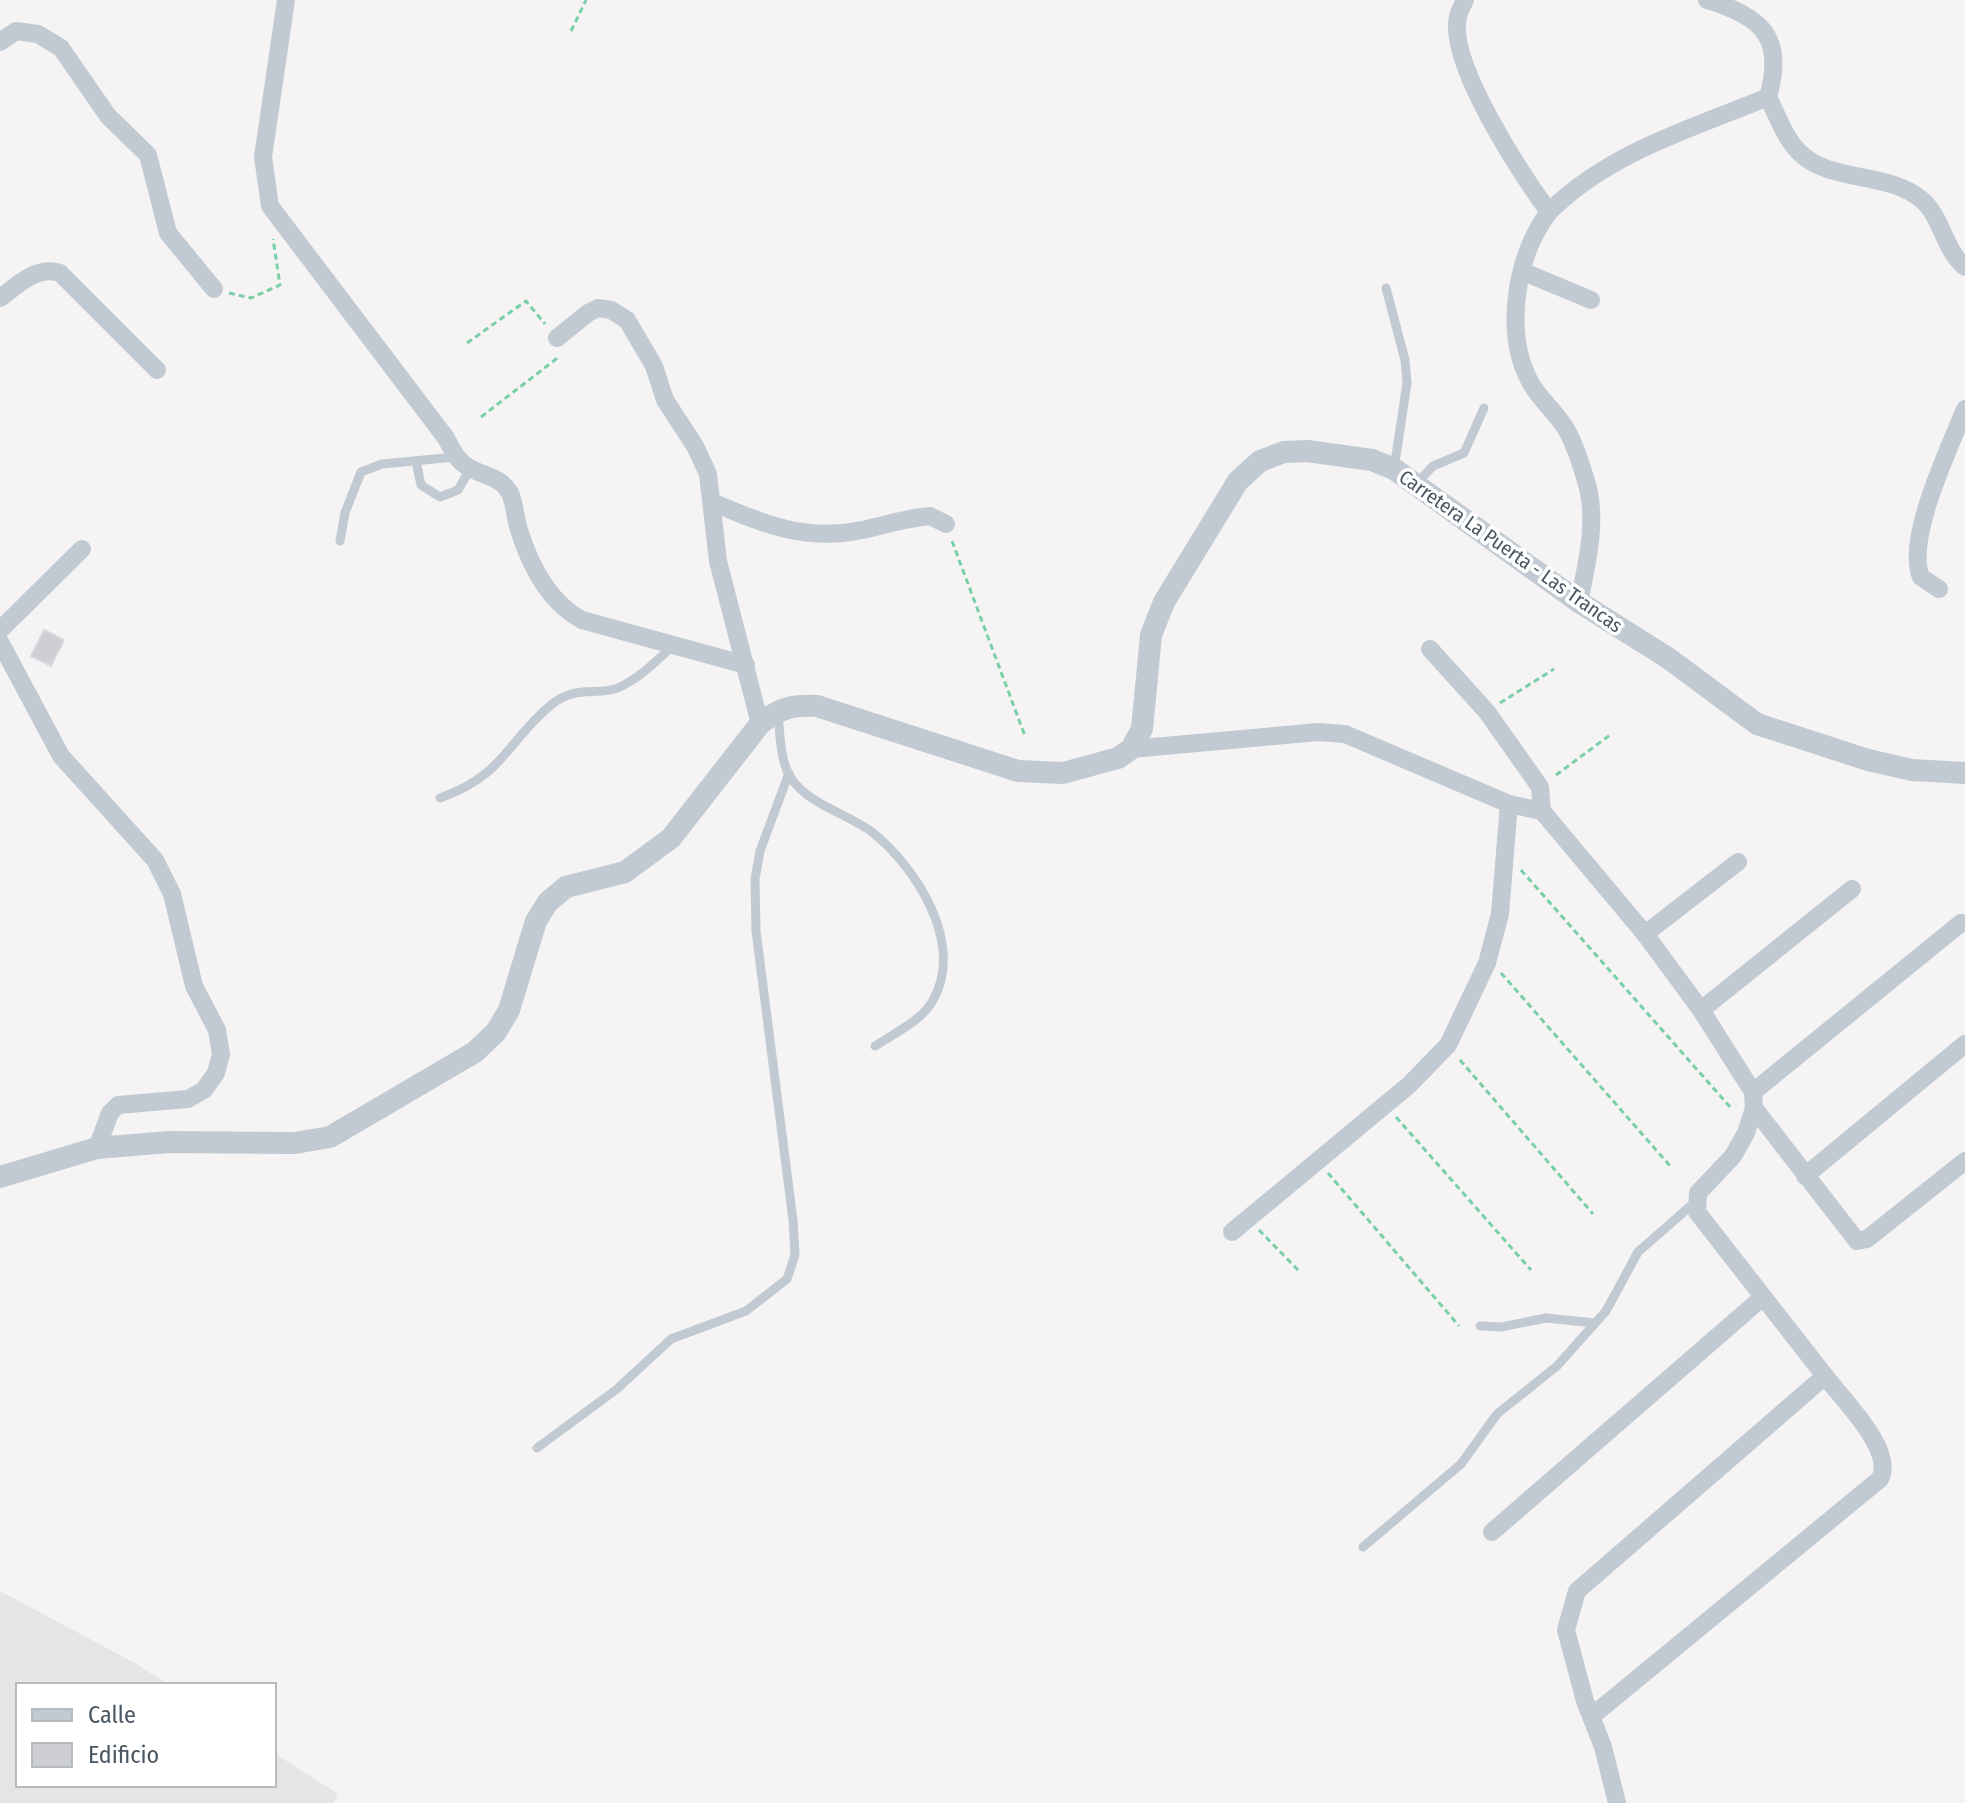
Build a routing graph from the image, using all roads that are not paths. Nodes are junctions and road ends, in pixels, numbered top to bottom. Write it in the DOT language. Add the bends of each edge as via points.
graph roads {
  1 [pos="286,0"];
  2 [pos="1465,0"];
  3 [pos="1707,0"];
  4 [pos="0,42"];
  5 [pos="1768,97"];
  6 [pos="1549,212"];
  7 [pos="1965,267"];
  8 [pos="1524,272"];
  9 [pos="1386,288"];
  10 [pos="214,289"];
  11 [pos="0,298"];
  12 [pos="1591,300"];
  13 [pos="557,338"];
  14 [pos="157,370"];
  15 [pos="1484,408"];
  16 [pos="1965,409"];
  17 [pos="416,461"];
  18 [pos="463,463"];
  19 [pos="1394,469"];
  20 [pos="1417,483"];
  21 [pos="712,502"];
  22 [pos="946,524"];
  23 [pos="340,541"];
  24 [pos="82,549"];
  25 [pos="1939,589"];
  26 [pos="1579,602"];
  27 [pos="0,630"];
  28 [pos="0,642"];
  29 [pos="674,645"];
  30 [pos="1430,649"];
  31 [pos="746,665"];
  32 [pos="769,717"];
  33 [pos="1131,749"];
  34 [pos="789,773"];
  35 [pos="1965,773"];
  36 [pos="440,798"];
  37 [pos="1509,804"];
  38 [pos="1542,811"];
  39 [pos="1738,862"];
  40 [pos="1852,889"];
  41 [pos="1961,923"];
  42 [pos="1645,934"];
  43 [pos="1701,1010"];
  44 [pos="1965,1044"];
  45 [pos="875,1046"];
  46 [pos="1754,1100"];
  47 [pos="97,1148"];
  48 [pos="1965,1161"];
  49 [pos="1805,1176"];
  50 [pos="0,1177"];
  51 [pos="1695,1202"];
  52 [pos="1232,1232"];
  53 [pos="1763,1297"];
  54 [pos="1595,1323"];
  55 [pos="1480,1326"];
  56 [pos="1825,1376"];
  57 [pos="537,1448"];
  58 [pos="1492,1532"];
  59 [pos="1363,1547"];
  60 [pos="1592,1716"];
  61 [pos="1617,1803"];
  1 -- 18 [label="street" via="263,157 270,206"];
  2 -- 6 [label="street" via="1457,18 1470,80 1519,170"];
  3 -- 5 [label="street" via="1736,9 1765,30 1777,67"];
  4 -- 10 [label="street" via="16,31 38,34 61,48 108,116 148,155 168,233"];
  5 -- 6 [label="street" via="1610,162"];
  5 -- 7 [label="street" via="1798,151 1819,167 1897,185 1924,201 1955,259"];
  6 -- 8 [label="street" via="1533,233"];
  8 -- 12 [label="street"];
  8 -- 26 [label="street" via="1515,339 1529,381 1567,430 1587,484 1590,550"];
  9 -- 19 [label="lane" via="1407,383"];
  11 -- 14 [label="street" via="36,273 60,273"];
  13 -- 21 [label="street" via="598,308 627,320 654,366 665,400 695,446 708,474"];
  15 -- 20 [label="lane" via="1464,453 1433,466"];
  16 -- 25 [label="street" via="1930,500 1917,555 1921,577"];
  17 -- 18 [label="lane"];
  17 -- 18 [label="lane" via="421,485 440,497 458,490"];
  17 -- 23 [label="lane" via="361,472"];
  18 -- 29 [label="street" via="510,493 519,531 545,589 563,610"];
  19 -- 20 [label="street, Carretera La Puerta - Las Trancas"];
  19 -- 33 [label="street, Carretera La Puerta - Las Trancas" via="1372,460 1284,452 1260,461 1238,481 1164,602 1151,635 1142,729"];
  20 -- 26 [label="street, Carretera La Puerta - Las Trancas"];
  21 -- 22 [label="street" via="804,535 859,531 930,516"];
  21 -- 31 [label="street" via="718,561"];
  24 -- 27 [label="street"];
  26 -- 35 [label="street, Carretera La Puerta - Las Trancas" via="1668,658 1757,724 1868,760 1912,770"];
  28 -- 47 [label="street" via="61,756 155,860 172,894 194,986 217,1030 221,1054 204,1090 188,1099 118,1105"];
  29 -- 31 [label="street"];
  29 -- 36 [label="lane" via="618,688 575,691 551,704 488,775"];
  30 -- 38 [label="street" via="1487,712 1540,787"];
  31 -- 32 [label="street"];
  32 -- 33 [label="street" via="795,705 817,706 1039,774 1096,766"];
  32 -- 34 [label="lane"];
  32 -- 47 [label="street" via="671,838 625,872 566,887 548,902 536,921 509,1010 475,1052 330,1137 295,1143 169,1142"];
  33 -- 37 [label="street" via="1345,734"];
  34 -- 45 [label="lane" via="811,796 871,831 902,863 941,933 942,981 931,1004"];
  34 -- 57 [label="lane" via="755,879 756,931 793,1220 795,1255 787,1279 746,1311 671,1339 617,1389"];
  37 -- 38 [label="street"];
  37 -- 52 [label="street" via="1500,914 1469,1006 1448,1045 1385,1105"];
  38 -- 42 [label="street"];
  39 -- 42 [label="street"];
  40 -- 43 [label="street"];
  41 -- 46 [label="street"];
  42 -- 43 [label="street"];
  43 -- 46 [label="street"];
  44 -- 49 [label="street"];
  46 -- 49 [label="street"];
  46 -- 51 [label="street" via="1733,1156"];
  47 -- 50 [label="street"];
  48 -- 49 [label="street" via="1863,1241 1853,1236"];
  51 -- 53 [label="street" via="1697,1212"];
  51 -- 54 [label="lane" via="1638,1252 1623,1286"];
  53 -- 56 [label="street"];
  53 -- 58 [label="street"];
  54 -- 55 [label="lane" via="1546,1318"];
  54 -- 59 [label="lane" via="1557,1366 1497,1414 1461,1464"];
  56 -- 60 [label="street" via="1577,1591 1566,1630"];
  56 -- 60 [label="street" via="1880,1449 1885,1469 1880,1479"];
  60 -- 61 [label="street"];
}
